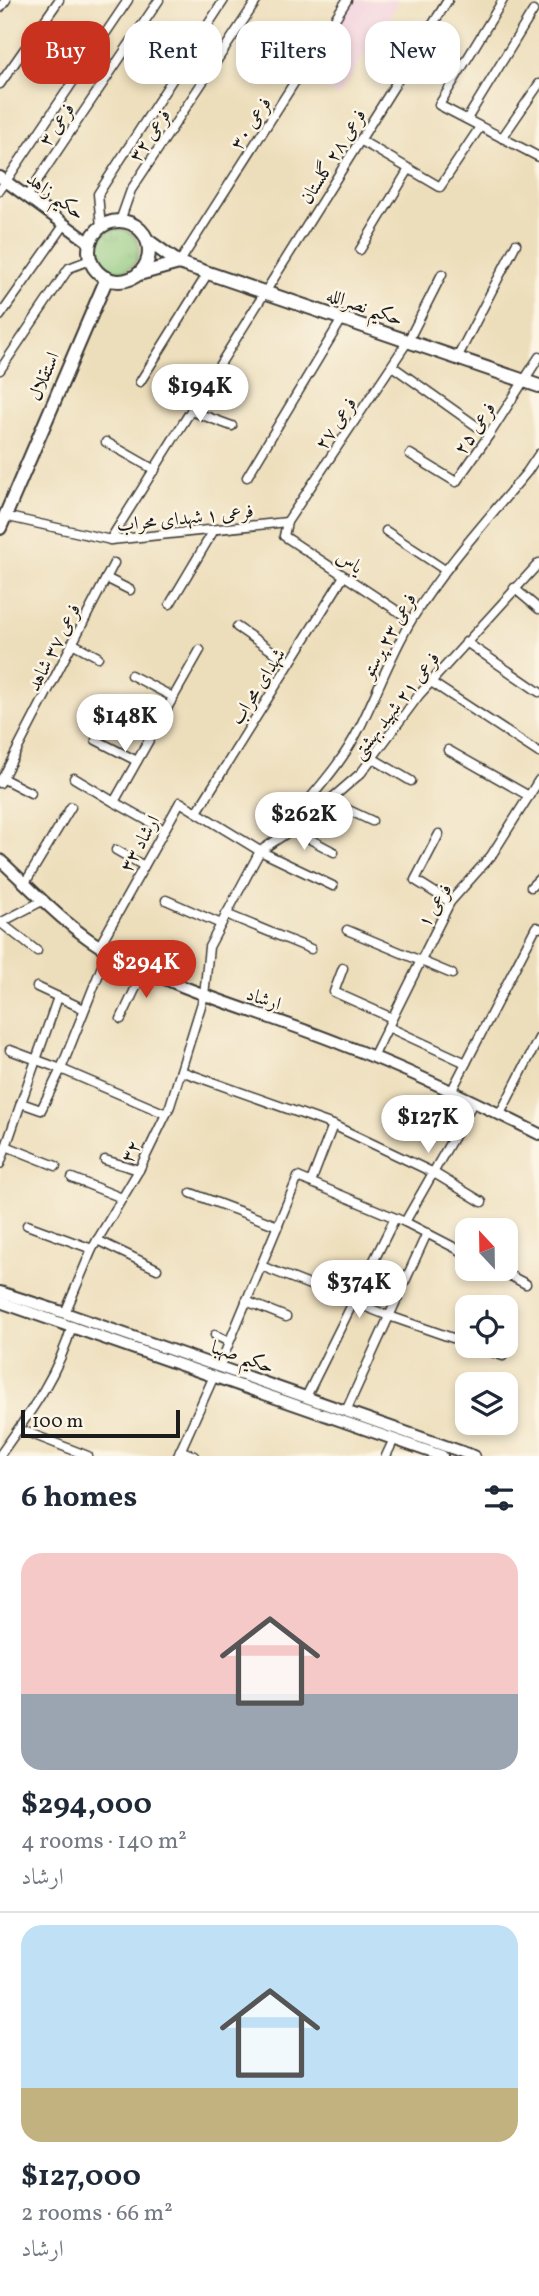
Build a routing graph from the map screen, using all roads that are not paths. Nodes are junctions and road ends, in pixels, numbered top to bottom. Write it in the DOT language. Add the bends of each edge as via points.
graph roads {
  1 [pos="6,0"];
  2 [pos="59,0"];
  3 [pos="128,0"];
  4 [pos="159,0"];
  5 [pos="224,0"];
  6 [pos="257,0"];
  7 [pos="347,0"];
  8 [pos="448,0"];
  9 [pos="503,0"];
  10 [pos="0,8"];
  11 [pos="533,11"];
  12 [pos="0,84"];
  13 [pos="539,84"];
  14 [pos="467,120"];
  15 [pos="480,127"];
  16 [pos="502,138"];
  17 [pos="360,140"];
  18 [pos="539,157"];
  19 [pos="409,169"];
  20 [pos="2,183"];
  21 [pos="26,196"];
  22 [pos="120,221"];
  23 [pos="65,224"];
  24 [pos="101,227"];
  25 [pos="147,240"];
  26 [pos="90,243"];
  27 [pos="516,244"];
  28 [pos="360,250"];
  29 [pos="90,260"];
  30 [pos="179,263"];
  31 [pos="208,273"];
  32 [pos="139,274"];
  33 [pos="442,274"];
  34 [pos="107,278"];
  35 [pos="264,292"];
  36 [pos="0,316"];
  37 [pos="342,319"];
  38 [pos="408,341"];
  39 [pos="539,357"];
  40 [pos="457,358"];
  41 [pos="391,366"];
  42 [pos="0,370"];
  43 [pos="524,381"];
  44 [pos="140,382"];
  45 [pos="539,386"];
  46 [pos="191,411"];
  47 [pos="232,426"];
  48 [pos="489,435"];
  49 [pos="106,442"];
  50 [pos="410,454"];
  51 [pos="539,454"];
  52 [pos="155,470"];
  53 [pos="247,477"];
  54 [pos="2,522"];
  55 [pos="287,522"];
  56 [pos="214,530"];
  57 [pos="386,531"];
  58 [pos="110,540"];
  59 [pos="114,563"];
  60 [pos="539,563"];
  61 [pos="445,570"];
  62 [pos="344,576"];
  63 [pos="106,578"];
  64 [pos="514,588"];
  65 [pos="130,590"];
  66 [pos="170,604"];
  67 [pos="539,609"];
  68 [pos="411,620"];
  69 [pos="237,627"];
  70 [pos="466,642"];
  71 [pos="72,643"];
  72 [pos="200,650"];
  73 [pos="97,657"];
  74 [pos="290,663"];
  75 [pos="131,675"];
  76 [pos="431,682"];
  77 [pos="539,692"];
  78 [pos="173,696"];
  79 [pos="96,740"];
  80 [pos="448,750"];
  81 [pos="539,753"];
  82 [pos="372,758"];
  83 [pos="137,761"];
  84 [pos="74,778"];
  85 [pos="1,780"];
  86 [pos="539,780"];
  87 [pos="411,781"];
  88 [pos="31,793"];
  89 [pos="529,796"];
  90 [pos="329,801"];
  91 [pos="114,802"];
  92 [pos="71,807"];
  93 [pos="197,813"];
  94 [pos="372,821"];
  95 [pos="289,828"];
  96 [pos="164,830"];
  97 [pos="439,834"];
  98 [pos="116,850"];
  99 [pos="260,851"];
  100 [pos="334,852"];
  101 [pos="0,860"];
  102 [pos="144,866"];
  103 [pos="539,879"];
  104 [pos="25,883"];
  105 [pos="333,886"];
  106 [pos="531,887"];
  107 [pos="44,900"];
  108 [pos="166,900"];
  109 [pos="450,902"];
  110 [pos="226,914"];
  111 [pos="1,923"];
  112 [pos="221,923"];
  113 [pos="539,928"];
  114 [pos="347,930"];
  115 [pos="104,948"];
  116 [pos="312,949"];
  117 [pos="37,951"];
  118 [pos="420,960"];
  119 [pos="145,968"];
  120 [pos="343,968"];
  121 [pos="452,974"];
  122 [pos="37,987"];
  123 [pos="204,996"];
  124 [pos="58,997"];
  125 [pos="84,1009"];
  126 [pos="392,1018"];
  127 [pos="121,1019"];
  128 [pos="388,1027"];
  129 [pos="539,1038"];
  130 [pos="10,1050"];
  131 [pos="373,1057"];
  132 [pos="37,1061"];
  133 [pos="466,1063"];
  134 [pos="61,1069"];
  135 [pos="181,1071"];
  136 [pos="452,1090"];
  137 [pos="474,1101"];
  138 [pos="21,1104"];
  139 [pos="166,1114"];
  140 [pos="500,1114"];
  141 [pos="333,1125"];
  142 [pos="539,1134"];
  143 [pos="6,1146"];
  144 [pos="105,1160"];
  145 [pos="0,1164"];
  146 [pos="56,1166"];
  147 [pos="139,1170"];
  148 [pos="434,1173"];
  149 [pos="72,1178"];
  150 [pos="311,1182"];
  151 [pos="191,1193"];
  152 [pos="122,1198"];
  153 [pos="482,1202"];
  154 [pos="395,1218"];
  155 [pos="405,1222"];
  156 [pos="27,1225"];
  157 [pos="278,1226"];
  158 [pos="427,1233"];
  159 [pos="94,1245"];
  160 [pos="455,1248"];
  161 [pos="261,1266"];
  162 [pos="157,1269"];
  163 [pos="518,1280"];
  164 [pos="526,1284"];
  165 [pos="0,1292"];
  166 [pos="246,1301"];
  167 [pos="0,1302"];
  168 [pos="354,1303"];
  169 [pos="65,1312"];
  170 [pos="389,1316"];
  171 [pos="286,1317"];
  172 [pos="72,1326"];
  173 [pos="215,1335"];
  174 [pos="455,1339"];
  175 [pos="229,1342"];
  176 [pos="217,1371"];
  177 [pos="306,1397"];
  178 [pos="344,1416"];
  179 [pos="19,1429"];
  180 [pos="394,1439"];
  181 [pos="179,1453"];
  182 [pos="0,1455"];
  183 [pos="88,1456"];
  184 [pos="194,1456"];
  185 [pos="386,1456"];
  186 [pos="442,1456"];
  187 [pos="472,1456"];
  1 -- 10 [label="street"];
  2 -- 12 [label="street"];
  3 -- 20 [label="street"];
  4 -- 21 [label="street, فرعی ۳"];
  5 -- 24 [label="street" via="97,194"];
  6 -- 22 [label="street, فرعی ۳۲" via="131,190"];
  7 -- 30 [label="street, فرعی ۳۰"];
  8 -- 17 [label="street, فرعی ۲۸ گلستان"];
  9 -- 14 [label="street" via="439,105"];
  11 -- 14 [label="street"];
  13 -- 16 [label="street"];
  14 -- 15 [label="street"];
  15 -- 16 [label="street"];
  15 -- 19 [label="street" via="440,187"];
  16 -- 18 [label="street"];
  17 -- 19 [label="street"];
  17 -- 35 [label="street, فرعی ۲۸ گلستان"];
  19 -- 28 [label="street"];
  20 -- 21 [label="street, حکیم زاهد"];
  21 -- 23 [label="street, حکیم زاهد"];
  22 -- 24 [label="main road"];
  22 -- 25 [label="main road" via="136,226"];
  23 -- 26 [label="street, حکیم زاهد"];
  23 -- 36 [label="street"];
  24 -- 26 [label="main road"];
  25 -- 30 [label="main road, حکیم نصرالله"];
  25 -- 32 [label="main road" via="147,262"];
  26 -- 29 [label="main road"];
  27 -- 40 [label="street"];
  29 -- 34 [label="main road"];
  29 -- 42 [label="street" via="69,268"];
  30 -- 31 [label="main road, حکیم نصرالله"];
  30 -- 32 [label="main road"];
  31 -- 35 [label="main road, حکیم نصرالله"];
  31 -- 44 [label="street"];
  32 -- 34 [label="main road" via="123,281"];
  33 -- 38 [label="street, فرعی ۲۷"];
  34 -- 54 [label="main road, استقلال"];
  35 -- 37 [label="main road, حکیم نصرالله"];
  35 -- 46 [label="street, فرعی ۲۸ گلستان"];
  37 -- 38 [label="main road, حکیم نصرالله"];
  37 -- 53 [label="street"];
  38 -- 40 [label="main road, حکیم نصرالله"];
  38 -- 41 [label="street, فرعی ۲۷"];
  39 -- 43 [label="street, فرعی ۲۵"];
  40 -- 43 [label="main road, حکیم نصرالله"];
  41 -- 48 [label="street"];
  41 -- 55 [label="street, فرعی ۲۷"];
  43 -- 45 [label="main road, حکیم نصرالله"];
  43 -- 48 [label="street, فرعی ۲۵"];
  46 -- 47 [label="street"];
  46 -- 52 [label="street, فرعی ۲۸ گلستان"];
  48 -- 50 [label="street, فرعی ۲۵" via="456,482"];
  49 -- 52 [label="street"];
  51 -- 61 [label="street, فرعی ۲۳ پرستو"];
  52 -- 58 [label="street, فرعی ۲۸ گلستان"];
  54 -- 58 [label="street, فرعی ۱ شهدای محراب"];
  55 -- 56 [label="street, فرعی ۱ شهدای محراب"];
  55 -- 62 [label="street, یاس" via="284,536"];
  56 -- 58 [label="street, فرعی ۱ شهدای محراب"];
  56 -- 66 [label="street"];
  57 -- 61 [label="street"];
  59 -- 63 [label="street, فرعی ۳۷ شاهد"];
  60 -- 64 [label="street, فرعی ۲۱ شهید بهشتی"];
  61 -- 68 [label="street, فرعی ۲۳ پرستو"];
  62 -- 68 [label="street, یاس"];
  62 -- 74 [label="street, شهدای محراب"];
  63 -- 65 [label="street"];
  63 -- 71 [label="street, فرعی ۳۷ شاهد"];
  64 -- 67 [label="street"];
  64 -- 70 [label="street, فرعی ۲۱ شهید بهشتی"];
  68 -- 95 [label="street, فرعی ۲۳ پرستو" via="359,730 332,774"];
  69 -- 74 [label="street"];
  70 -- 76 [label="street, فرعی ۲۱ شهید بهشتی"];
  70 -- 77 [label="street"];
  71 -- 73 [label="street"];
  71 -- 85 [label="street, فرعی ۳۷ شاهد"];
  72 -- 78 [label="street"];
  74 -- 93 [label="street, شهدای محراب"];
  75 -- 78 [label="street"];
  76 -- 81 [label="street"];
  76 -- 82 [label="street, فرعی ۲۱ شهید بهشتی"];
  78 -- 83 [label="street"];
  79 -- 83 [label="street"];
  80 -- 89 [label="street"];
  82 -- 87 [label="street"];
  82 -- 90 [label="street, فرعی ۲۱ شهید بهشتی"];
  83 -- 91 [label="street"];
  84 -- 91 [label="street"];
  85 -- 88 [label="street"];
  86 -- 89 [label="street, فرعی ۱"];
  89 -- 109 [label="street, فرعی ۱" via="491,856"];
  90 -- 94 [label="street"];
  90 -- 95 [label="street, فرعی ۲۱ شهید بهشتی" via="309,819"];
  91 -- 96 [label="street"];
  92 -- 104 [label="street"];
  93 -- 96 [label="street, ارشاد ۳۳" via="180,802"];
  93 -- 99 [label="street"];
  95 -- 99 [label="street, فرعی ۲۱ شهید بهشتی"];
  95 -- 100 [label="street"];
  96 -- 102 [label="street, ارشاد ۳۳"];
  97 -- 109 [label="street" via="415,880"];
  98 -- 102 [label="street"];
  99 -- 105 [label="street"];
  99 -- 110 [label="street, ۳۲"];
  101 -- 104 [label="street, ارشاد"];
  102 -- 115 [label="street, ارشاد ۳۳"];
  103 -- 106 [label="street"];
  104 -- 107 [label="street, ارشاد"];
  107 -- 111 [label="street"];
  107 -- 115 [label="street, ارشاد"];
  108 -- 112 [label="street"];
  109 -- 118 [label="street, فرعی ۱"];
  110 -- 112 [label="street, ۳۲"];
  110 -- 116 [label="street"];
  111 -- 117 [label="street"];
  112 -- 123 [label="street, ۳۲" via="209,947"];
  113 -- 133 [label="street"];
  114 -- 118 [label="street"];
  115 -- 119 [label="street, ارشاد"];
  115 -- 125 [label="street, ارشاد ۳۳"];
  118 -- 121 [label="street"];
  118 -- 126 [label="street, فرعی ۱"];
  119 -- 123 [label="street, ارشاد"];
  119 -- 127 [label="street"];
  120 -- 126 [label="street" via="334,992"];
  122 -- 124 [label="street"];
  123 -- 131 [label="street, ارشاد"];
  123 -- 135 [label="street, ۳۲"];
  124 -- 125 [label="street"];
  124 -- 132 [label="street"];
  125 -- 134 [label="street, ارشاد ۳۳"];
  126 -- 128 [label="street, فرعی ۱"];
  128 -- 131 [label="street, فرعی ۱"];
  128 -- 133 [label="street"];
  129 -- 140 [label="street"];
  130 -- 132 [label="street"];
  131 -- 136 [label="street, ارشاد"];
  132 -- 134 [label="street"];
  132 -- 138 [label="street"];
  133 -- 136 [label="street"];
  134 -- 138 [label="street, ارشاد ۳۳" via="41,1110"];
  134 -- 139 [label="street"];
  135 -- 139 [label="street, ۳۲"];
  135 -- 141 [label="street"];
  136 -- 137 [label="street, ارشاد"];
  137 -- 140 [label="street, ارشاد"];
  137 -- 148 [label="street"];
  138 -- 143 [label="street"];
  139 -- 147 [label="street, ۳۲"];
  140 -- 142 [label="street, ارشاد"];
  141 -- 148 [label="street"];
  141 -- 150 [label="street"];
  143 -- 145 [label="street"];
  143 -- 146 [label="street"];
  144 -- 147 [label="street"];
  147 -- 152 [label="street, ۳۲"];
  148 -- 153 [label="street"];
  148 -- 155 [label="street"];
  149 -- 152 [label="street"];
  150 -- 154 [label="street"];
  150 -- 157 [label="street" via="298,1177"];
  151 -- 157 [label="street"];
  152 -- 159 [label="street, ۳۲"];
  154 -- 155 [label="street"];
  154 -- 168 [label="street"];
  155 -- 158 [label="street"];
  156 -- 159 [label="street"];
  157 -- 161 [label="street"];
  158 -- 160 [label="street"];
  158 -- 170 [label="street"];
  159 -- 162 [label="street"];
  159 -- 169 [label="street, ۳۲"];
  161 -- 166 [label="street"];
  161 -- 168 [label="street"];
  163 -- 164 [label="street"];
  165 -- 169 [label="street, حکیم صهبا"];
  166 -- 171 [label="street"];
  166 -- 175 [label="street"];
  167 -- 172 [label="street, حکیم صهبا"];
  168 -- 170 [label="street"];
  168 -- 177 [label="street"];
  169 -- 172 [label="street"];
  169 -- 176 [label="street, حکیم صهبا"];
  170 -- 174 [label="street"];
  170 -- 178 [label="street"];
  172 -- 176 [label="street, حکیم صهبا"];
  172 -- 179 [label="street" via="50,1381"];
  173 -- 175 [label="street"];
  175 -- 176 [label="street"];
  176 -- 177 [label="street, حکیم صهبا"];
  176 -- 178 [label="street, حکیم صهبا"];
  176 -- 181 [label="street"];
  177 -- 178 [label="street, حکیم صهبا"];
  178 -- 180 [label="street, حکیم صهبا"];
  178 -- 187 [label="street, حکیم صهبا"];
  179 -- 182 [label="street"];
  179 -- 183 [label="street"];
  180 -- 185 [label="street"];
  180 -- 186 [label="street, حکیم صهبا"];
  181 -- 184 [label="street"];
}
